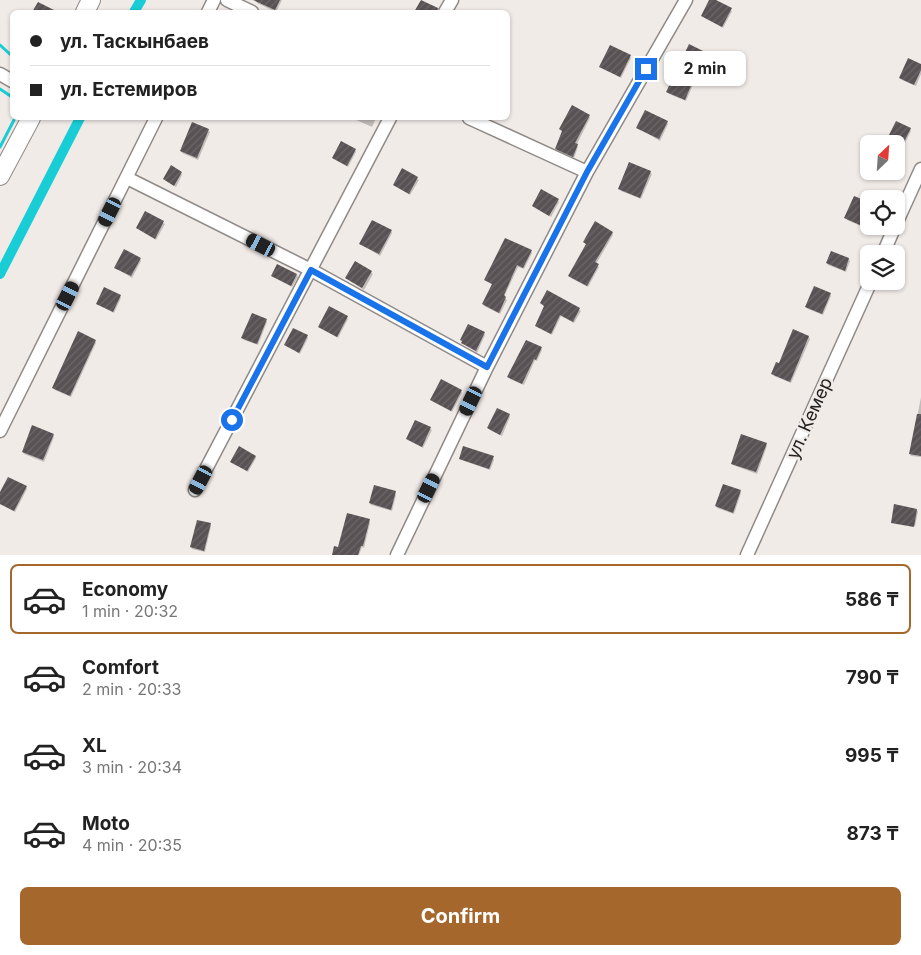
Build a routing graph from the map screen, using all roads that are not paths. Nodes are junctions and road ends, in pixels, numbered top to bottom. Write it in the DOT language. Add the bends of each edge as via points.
graph roads {
  1 [pos="227,0"];
  2 [pos="686,0"];
  3 [pos="248,10"];
  4 [pos="30,120"];
  5 [pos="155,120"];
  6 [pos="389,120"];
  7 [pos="473,120"];
  8 [pos="921,170"];
  9 [pos="587,172"];
  10 [pos="0,176"];
  11 [pos="127,178"];
  12 [pos="905,205"];
  13 [pos="311,270"];
  14 [pos="867,290"];
  15 [pos="487,367"];
  16 [pos="0,431"];
  17 [pos="195,490"];
  18 [pos="397,555"];
  19 [pos="747,555"];
  1 -- 3 [label="street"];
  2 -- 9 [label="street"];
  4 -- 10 [label="main road"];
  5 -- 11 [label="street"];
  6 -- 13 [label="street"];
  7 -- 9 [label="street"];
  8 -- 12 [label="street"];
  9 -- 15 [label="street"];
  11 -- 13 [label="street"];
  11 -- 16 [label="street"];
  13 -- 15 [label="street"];
  13 -- 17 [label="street"];
  14 -- 19 [label="street, ул. Кемер"];
  15 -- 18 [label="street"];
}
